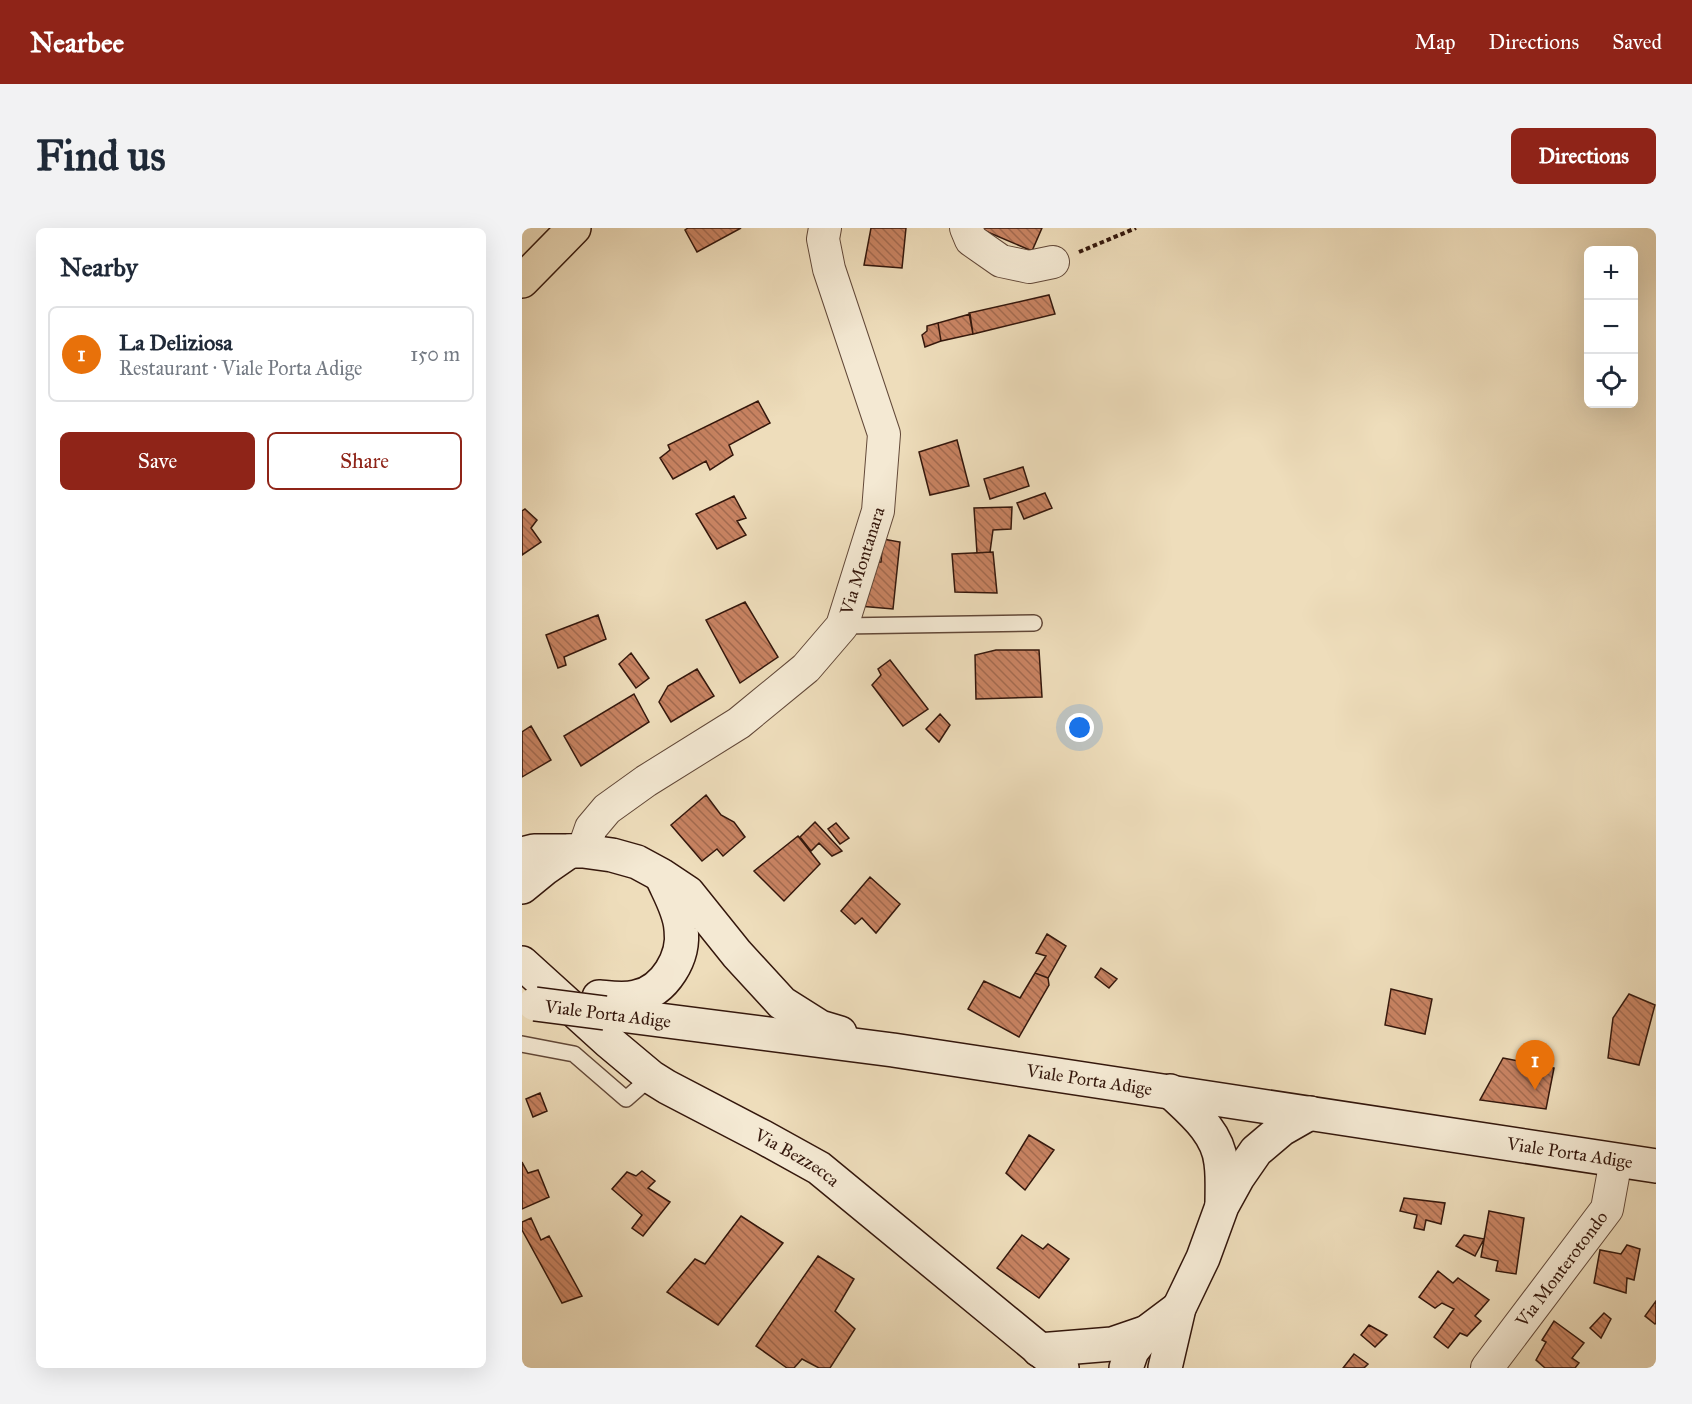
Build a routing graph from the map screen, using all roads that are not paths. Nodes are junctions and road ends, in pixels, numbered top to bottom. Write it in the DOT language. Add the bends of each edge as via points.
graph roads {
  1 [pos="573,228"];
  2 [pos="825,228"];
  3 [pos="966,228"];
  4 [pos="1053,262"];
  5 [pos="522,281"];
  6 [pos="1034,623"];
  7 [pos="842,626"];
  8 [pos="576,851"];
  9 [pos="522,854"];
  10 [pos="661,875"];
  11 [pos="522,888"];
  12 [pos="522,963"];
  13 [pos="526,998"];
  14 [pos="596,1004"];
  15 [pos="522,1044"];
  16 [pos="893,1050"];
  17 [pos="651,1077"];
  18 [pos="1170,1091"];
  19 [pos="1310,1113"];
  20 [pos="1616,1160"];
  21 [pos="1656,1166"];
  22 [pos="1222,1206"];
  23 [pos="1179,1308"];
  24 [pos="1147,1332"];
  25 [pos="1051,1359"];
  26 [pos="1163,1366"];
  27 [pos="1126,1368"];
  28 [pos="1487,1368"];
  1 -- 5 [label="main road"];
  2 -- 7 [label="street, Via Montanara" via="823,239 829,268 884,434 878,512"];
  3 -- 4 [label="street" via="970,240 1001,261 1029,267"];
  6 -- 7 [label="lane"];
  7 -- 8 [label="street, Via Montanara" via="806,668 739,723 607,809"];
  8 -- 9 [label="street"];
  8 -- 10 [label="street" via="637,862"];
  8 -- 11 [label="street" via="544,869"];
  10 -- 14 [label="street" via="682,930 678,958 667,978 655,988 638,997"];
  10 -- 16 [label="street" via="688,893 782,1004 820,1027"];
  12 -- 17 [label="street, Via Bezzecca"];
  13 -- 14 [label="street"];
  14 -- 16 [label="street, Viale Porta Adige"];
  15 -- 17 [label="lane" via="573,1054 626,1099"];
  16 -- 18 [label="street, Viale Porta Adige"];
  17 -- 25 [label="street, Via Bezzecca" via="819,1168"];
  18 -- 19 [label="street, Viale Porta Adige"];
  18 -- 22 [label="street" via="1213,1136 1221,1160"];
  19 -- 20 [label="street, Viale Porta Adige"];
  19 -- 22 [label="street" via="1282,1129 1256,1151"];
  20 -- 21 [label="street, Viale Porta Adige"];
  20 -- 28 [label="street, Via Monterotondo" via="1607,1209"];
  22 -- 23 [label="street"];
  23 -- 24 [label="street"];
  23 -- 26 [label="street"];
  24 -- 25 [label="street"];
  24 -- 27 [label="street"];
}
